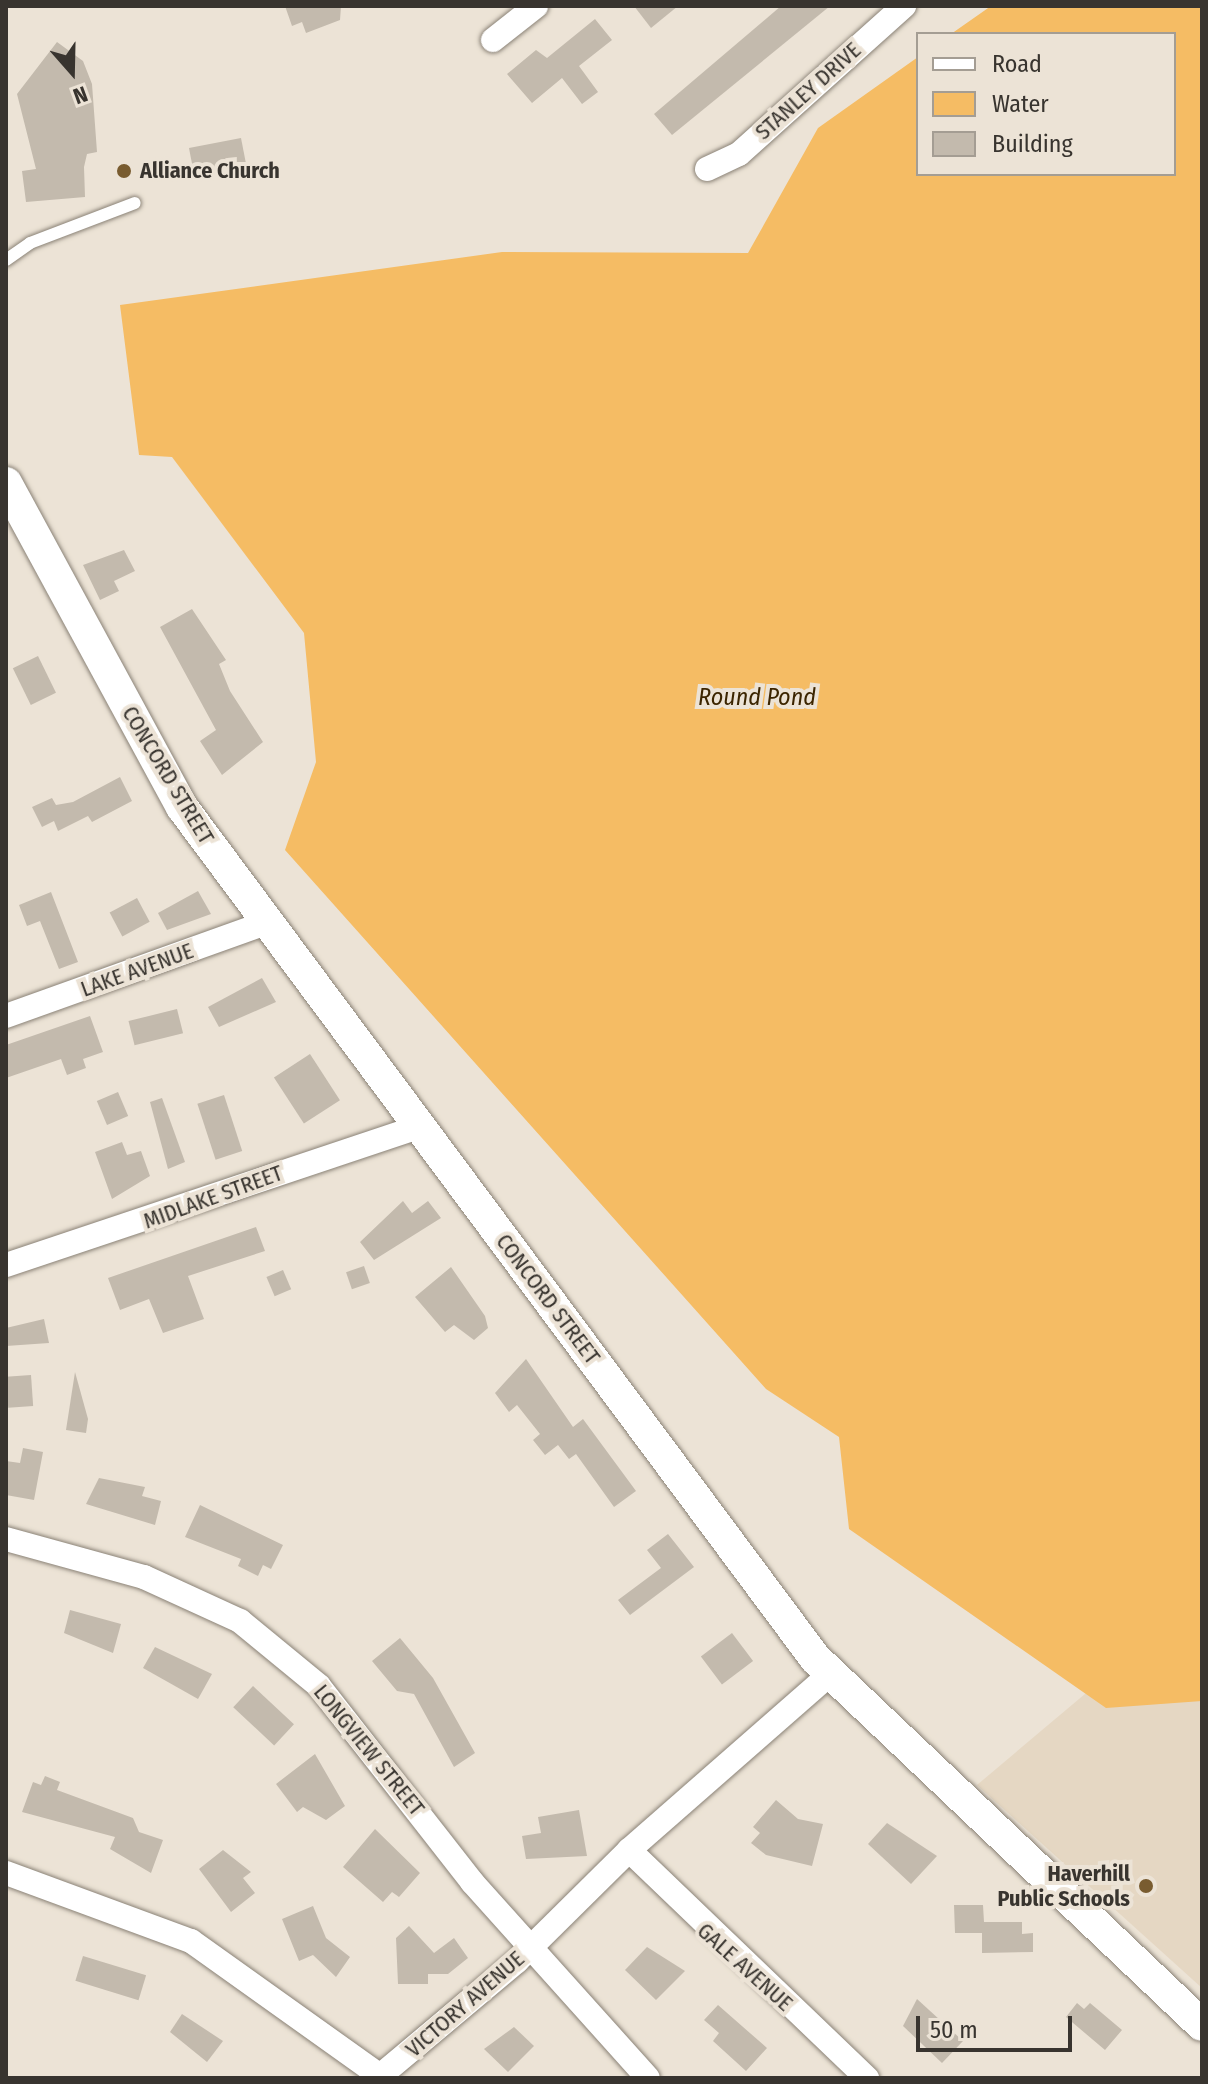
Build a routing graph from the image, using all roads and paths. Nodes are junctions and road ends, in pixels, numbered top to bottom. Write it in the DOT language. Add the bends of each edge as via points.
graph roads {
  1 [pos="536,6"];
  2 [pos="904,6"];
  3 [pos="493,40"];
  4 [pos="707,169"];
  5 [pos="135,203"];
  6 [pos="6,260"];
  7 [pos="6,483"];
  8 [pos="266,923"];
  9 [pos="6,1016"];
  10 [pos="419,1127"];
  11 [pos="6,1265"];
  12 [pos="6,1539"];
  13 [pos="830,1674"];
  14 [pos="629,1850"];
  15 [pos="6,1873"];
  16 [pos="529,1949"];
  17 [pos="1202,2025"];
  18 [pos="379,2077"];
  19 [pos="648,2078"];
  20 [pos="867,2078"];
  1 -- 3 [label="street"];
  2 -- 4 [label="street, STANLEY DRIVE" via="739,154"];
  5 -- 6 [label="lane" via="30,243"];
  7 -- 8 [label="main road, CONCORD STREET" via="182,807"];
  8 -- 9 [label="street, LAKE AVENUE"];
  8 -- 10 [label="main road, CONCORD STREET"];
  10 -- 11 [label="street, MIDLAKE STREET"];
  10 -- 13 [label="main road, CONCORD STREET"];
  12 -- 16 [label="street, LONGVIEW STREET" via="144,1577 240,1621 319,1686"];
  13 -- 14 [label="street, VICTORY AVENUE"];
  13 -- 17 [label="main road, CONCORD STREET"];
  14 -- 16 [label="street, VICTORY AVENUE"];
  14 -- 20 [label="street, GALE AVENUE"];
  15 -- 18 [label="street, VICTORY AVENUE" via="191,1941"];
  16 -- 18 [label="street, VICTORY AVENUE"];
  16 -- 19 [label="street, LONGVIEW STREET"];
}
